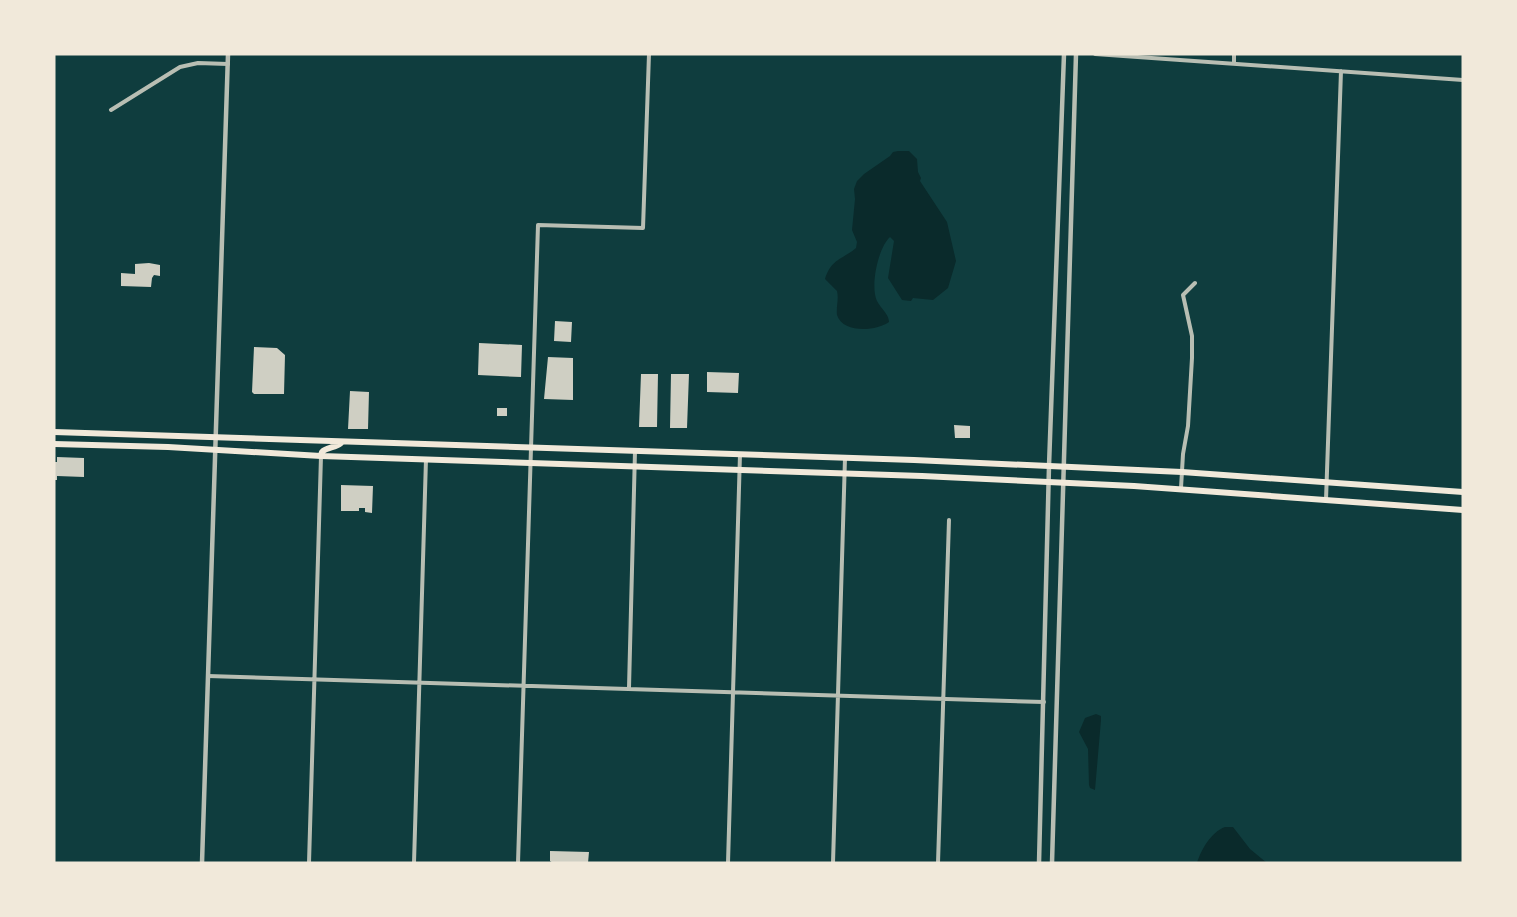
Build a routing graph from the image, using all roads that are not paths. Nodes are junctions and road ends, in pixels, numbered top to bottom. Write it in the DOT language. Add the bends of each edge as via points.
graph roads {
  1 [pos="228,54"];
  2 [pos="649,54"];
  3 [pos="1064,54"];
  4 [pos="1076,54"];
  5 [pos="1095,54"];
  6 [pos="1234,54"];
  7 [pos="228,63"];
  8 [pos="1234,64"];
  9 [pos="1341,72"];
  10 [pos="1463,80"];
  11 [pos="111,110"];
  12 [pos="1060,144"];
  13 [pos="1073,144"];
  14 [pos="1056,251"];
  15 [pos="1070,251"];
  16 [pos="1195,283"];
  17 [pos="1053,350"];
  18 [pos="1067,350"];
  19 [pos="54,432"];
  20 [pos="215,438"];
  21 [pos="341,443"];
  22 [pos="54,444"];
  23 [pos="530,448"];
  24 [pos="215,450"];
  25 [pos="635,451"];
  26 [pos="740,454"];
  27 [pos="321,456"];
  28 [pos="845,458"];
  29 [pos="426,459"];
  30 [pos="531,462"];
  31 [pos="635,466"];
  32 [pos="1049,466"];
  33 [pos="1064,467"];
  34 [pos="740,470"];
  35 [pos="1182,472"];
  36 [pos="845,473"];
  37 [pos="1049,482"];
  38 [pos="1327,482"];
  39 [pos="1064,483"];
  40 [pos="1181,488"];
  41 [pos="1463,492"];
  42 [pos="1326,500"];
  43 [pos="1463,510"];
  44 [pos="948,520"];
  45 [pos="208,676"];
  46 [pos="315,679"];
  47 [pos="419,682"];
  48 [pos="524,685"];
  49 [pos="629,688"];
  50 [pos="733,692"];
  51 [pos="838,695"];
  52 [pos="943,698"];
  53 [pos="1044,702"];
  54 [pos="202,863"];
  55 [pos="309,863"];
  56 [pos="414,863"];
  57 [pos="518,863"];
  58 [pos="728,863"];
  59 [pos="833,863"];
  60 [pos="938,863"];
  61 [pos="1039,863"];
  62 [pos="1052,863"];
  1 -- 7 [label="street"];
  2 -- 23 [label="street" via="643,228 538,225"];
  3 -- 12 [label="street"];
  4 -- 13 [label="street"];
  5 -- 8 [label="street"];
  6 -- 8 [label="street"];
  7 -- 11 [label="street" via="180,67"];
  7 -- 20 [label="street"];
  8 -- 9 [label="street"];
  9 -- 10 [label="street"];
  9 -- 38 [label="street"];
  12 -- 13 [label="street"];
  12 -- 14 [label="street"];
  13 -- 15 [label="street"];
  14 -- 15 [label="street"];
  14 -- 17 [label="street"];
  15 -- 18 [label="street"];
  16 -- 35 [label="street" via="1184,295 1192,358"];
  17 -- 18 [label="street"];
  17 -- 32 [label="street"];
  18 -- 33 [label="street"];
  19 -- 20 [label="main road"];
  20 -- 21 [label="main road"];
  20 -- 24 [label="street"];
  21 -- 23 [label="main road"];
  21 -- 27 [label="main road" via="323,450"];
  22 -- 24 [label="main road"];
  23 -- 25 [label="main road"];
  23 -- 30 [label="street"];
  24 -- 27 [label="main road"];
  24 -- 45 [label="street"];
  25 -- 26 [label="main road"];
  25 -- 31 [label="street"];
  26 -- 28 [label="main road"];
  26 -- 34 [label="street"];
  27 -- 29 [label="main road"];
  27 -- 46 [label="street"];
  28 -- 32 [label="main road"];
  28 -- 36 [label="street"];
  29 -- 30 [label="main road"];
  29 -- 47 [label="street"];
  30 -- 31 [label="main road"];
  30 -- 48 [label="street"];
  31 -- 34 [label="main road"];
  31 -- 49 [label="street"];
  32 -- 33 [label="main road"];
  32 -- 37 [label="street"];
  33 -- 35 [label="main road"];
  33 -- 39 [label="street"];
  34 -- 36 [label="main road"];
  34 -- 50 [label="street"];
  35 -- 38 [label="main road"];
  35 -- 40 [label="street"];
  36 -- 37 [label="main road"];
  36 -- 51 [label="street"];
  37 -- 39 [label="main road"];
  37 -- 53 [label="street"];
  38 -- 41 [label="main road"];
  38 -- 42 [label="street"];
  39 -- 40 [label="main road"];
  39 -- 62 [label="street"];
  40 -- 42 [label="main road"];
  42 -- 43 [label="main road"];
  44 -- 52 [label="street"];
  45 -- 46 [label="street"];
  45 -- 54 [label="street"];
  46 -- 47 [label="street"];
  46 -- 55 [label="street"];
  47 -- 48 [label="street"];
  47 -- 56 [label="street"];
  48 -- 49 [label="street"];
  48 -- 57 [label="street"];
  49 -- 50 [label="street"];
  50 -- 51 [label="street"];
  50 -- 58 [label="street"];
  51 -- 52 [label="street"];
  51 -- 59 [label="street"];
  52 -- 53 [label="street"];
  52 -- 60 [label="street"];
  53 -- 61 [label="street"];
}
